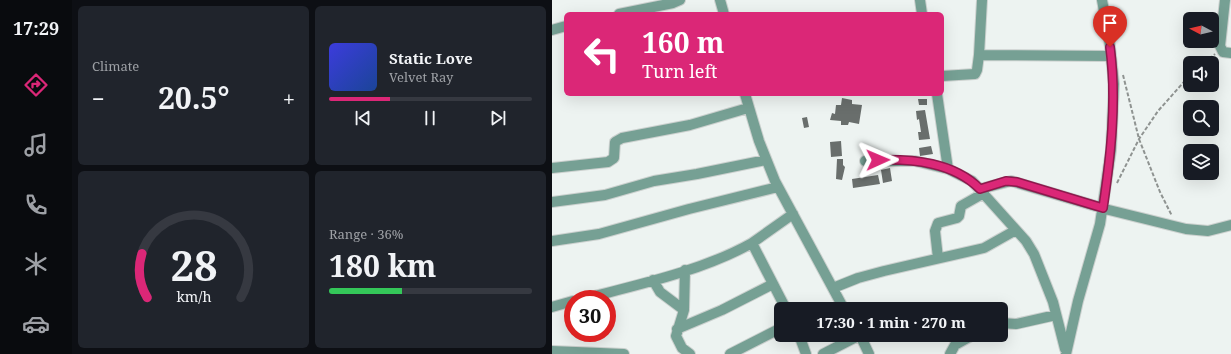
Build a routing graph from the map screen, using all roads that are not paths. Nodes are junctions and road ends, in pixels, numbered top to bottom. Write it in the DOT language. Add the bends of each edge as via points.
graph roads {
  1 [pos="680,0"];
  2 [pos="720,0"];
  3 [pos="920,0"];
  4 [pos="927,0"];
  5 [pos="982,0"];
  6 [pos="1102,0"];
  7 [pos="1225,0"];
  8 [pos="628,12"];
  9 [pos="723,12"];
  10 [pos="922,12"];
  11 [pos="922,12"];
  12 [pos="564,27"];
  13 [pos="552,30"];
  14 [pos="1231,53"];
  15 [pos="978,55"];
  16 [pos="1111,56"];
  17 [pos="944,76"];
  18 [pos="745,96"];
  19 [pos="937,96"];
  20 [pos="748,108"];
  21 [pos="766,160"];
  22 [pos="865,160"];
  23 [pos="552,168"];
  24 [pos="948,169"];
  25 [pos="778,187"];
  26 [pos="982,191"];
  27 [pos="552,202"];
  28 [pos="1103,208"];
  29 [pos="792,214"];
  30 [pos="1231,225"];
  31 [pos="1016,230"];
  32 [pos="552,241"];
  33 [pos="752,243"];
  34 [pos="938,258"];
  35 [pos="685,270"];
  36 [pos="653,280"];
  37 [pos="773,284"];
  38 [pos="833,288"];
  39 [pos="616,290"];
  40 [pos="782,302"];
  41 [pos="840,302"];
  42 [pos="564,304"];
  43 [pos="552,307"];
  44 [pos="684,310"];
  45 [pos="1056,315"];
  46 [pos="1008,323"];
  47 [pos="677,329"];
  48 [pos="774,332"];
  49 [pos="802,342"];
  50 [pos="960,342"];
  51 [pos="680,344"];
  52 [pos="552,351"];
  53 [pos="1066,352"];
  54 [pos="583,353"];
  55 [pos="624,354"];
  56 [pos="678,354"];
  57 [pos="690,354"];
  58 [pos="730,354"];
  59 [pos="806,354"];
  60 [pos="823,354"];
  61 [pos="869,354"];
  62 [pos="950,354"];
  1 -- 8 [label="street"];
  2 -- 9 [label="street"];
  3 -- 10 [label="street"];
  4 -- 11 [label="street"];
  5 -- 15 [label="street"];
  6 -- 16 [label="street"];
  7 -- 14 [label="street" via="1220,50"];
  12 -- 13 [label="street"];
  15 -- 16 [label="street"];
  15 -- 17 [label="street" via="975,74"];
  16 -- 28 [label="street" via="1114,84 1113,124"];
  18 -- 20 [label="street"];
  19 -- 24 [label="street"];
  20 -- 21 [label="street"];
  20 -- 23 [label="street" via="690,125 622,138 615,142 614,158 608,162"];
  21 -- 25 [label="street"];
  21 -- 27 [label="street" via="660,180 606,195"];
  22 -- 24 [label="street" via="910,160"];
  24 -- 26 [label="street" via="972,180"];
  25 -- 29 [label="street"];
  25 -- 32 [label="street" via="599,234"];
  26 -- 28 [label="street" via="1011,181"];
  26 -- 31 [label="street"];
  26 -- 34 [label="street" via="961,206 957,218 938,223 935,231"];
  28 -- 30 [label="street" via="1186,229 1208,231"];
  28 -- 53 [label="street"];
  29 -- 33 [label="street"];
  29 -- 38 [label="street"];
  31 -- 34 [label="street" via="984,248"];
  31 -- 45 [label="street" via="1034,254"];
  33 -- 35 [label="street" via="728,256"];
  33 -- 37 [label="street"];
  34 -- 38 [label="street" via="858,278"];
  35 -- 36 [label="street"];
  35 -- 44 [label="street"];
  36 -- 39 [label="street"];
  36 -- 44 [label="street" via="660,292"];
  37 -- 40 [label="street"];
  37 -- 47 [label="street"];
  38 -- 41 [label="street"];
  42 -- 43 [label="street"];
  44 -- 47 [label="street"];
  45 -- 46 [label="street"];
  45 -- 53 [label="street"];
  47 -- 51 [label="street" via="676,336"];
  48 -- 58 [label="street"];
  49 -- 59 [label="street"];
  50 -- 62 [label="street" via="955,345"];
  51 -- 56 [label="street"];
  51 -- 57 [label="street"];
  52 -- 54 [label="street"];
  54 -- 55 [label="street"];
  60 -- 61 [label="street" via="860,335"];
}
